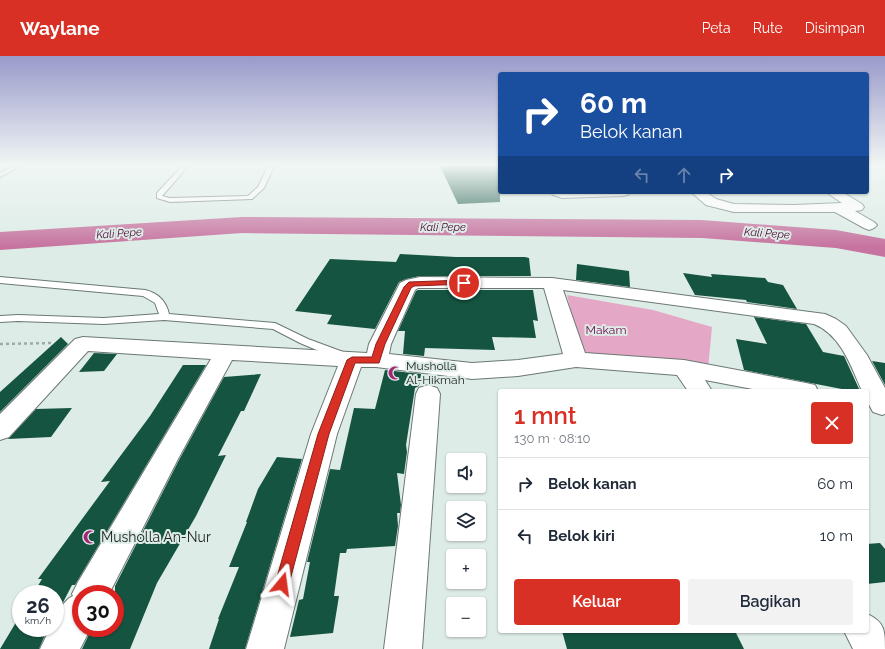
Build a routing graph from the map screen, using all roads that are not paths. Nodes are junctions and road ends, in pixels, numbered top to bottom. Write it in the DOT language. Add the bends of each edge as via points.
graph roads {
  1 [pos="161,192"];
  2 [pos="259,192"];
  3 [pos="701,194"];
  4 [pos="835,194"];
  5 [pos="838,208"];
  6 [pos="869,225"];
  7 [pos="0,280"];
  8 [pos="552,283"];
  9 [pos="164,317"];
  10 [pos="0,319"];
  11 [pos="225,353"];
  12 [pos="364,360"];
  13 [pos="576,360"];
  14 [pos="684,368"];
  15 [pos="699,389"];
  16 [pos="795,389"];
  17 [pos="428,394"];
  18 [pos="878,405"];
  19 [pos="0,430"];
  20 [pos="95,585"];
  21 [pos="72,627"];
  22 [pos="864,633"];
  23 [pos="59,649"];
  24 [pos="265,649"];
  25 [pos="403,649"];
  26 [pos="875,649"];
  1 -- 2 [label="lane" via="159,197 170,200 250,198"];
  3 -- 5 [label="street" via="711,202 734,208"];
  4 -- 5 [label="street" via="856,207"];
  5 -- 6 [label="street"];
  7 -- 9 [label="lane" via="145,293 156,297 162,306"];
  8 -- 12 [label="street" via="412,284 407,287 380,344"];
  8 -- 13 [label="street"];
  8 -- 18 [label="street" via="818,318 831,323 841,331"];
  9 -- 10 [label="lane" via="104,322"];
  9 -- 12 [label="lane" via="275,326 304,341"];
  11 -- 12 [label="street"];
  11 -- 19 [label="street" via="83,344"];
  11 -- 20 [label="street"];
  12 -- 13 [label="street" via="472,371"];
  12 -- 24 [label="street" via="324,434"];
  13 -- 14 [label="street"];
  14 -- 15 [label="street"];
  14 -- 16 [label="street"];
  17 -- 25 [label="street"];
  21 -- 23 [label="street"];
  22 -- 26 [label="street"];
}
